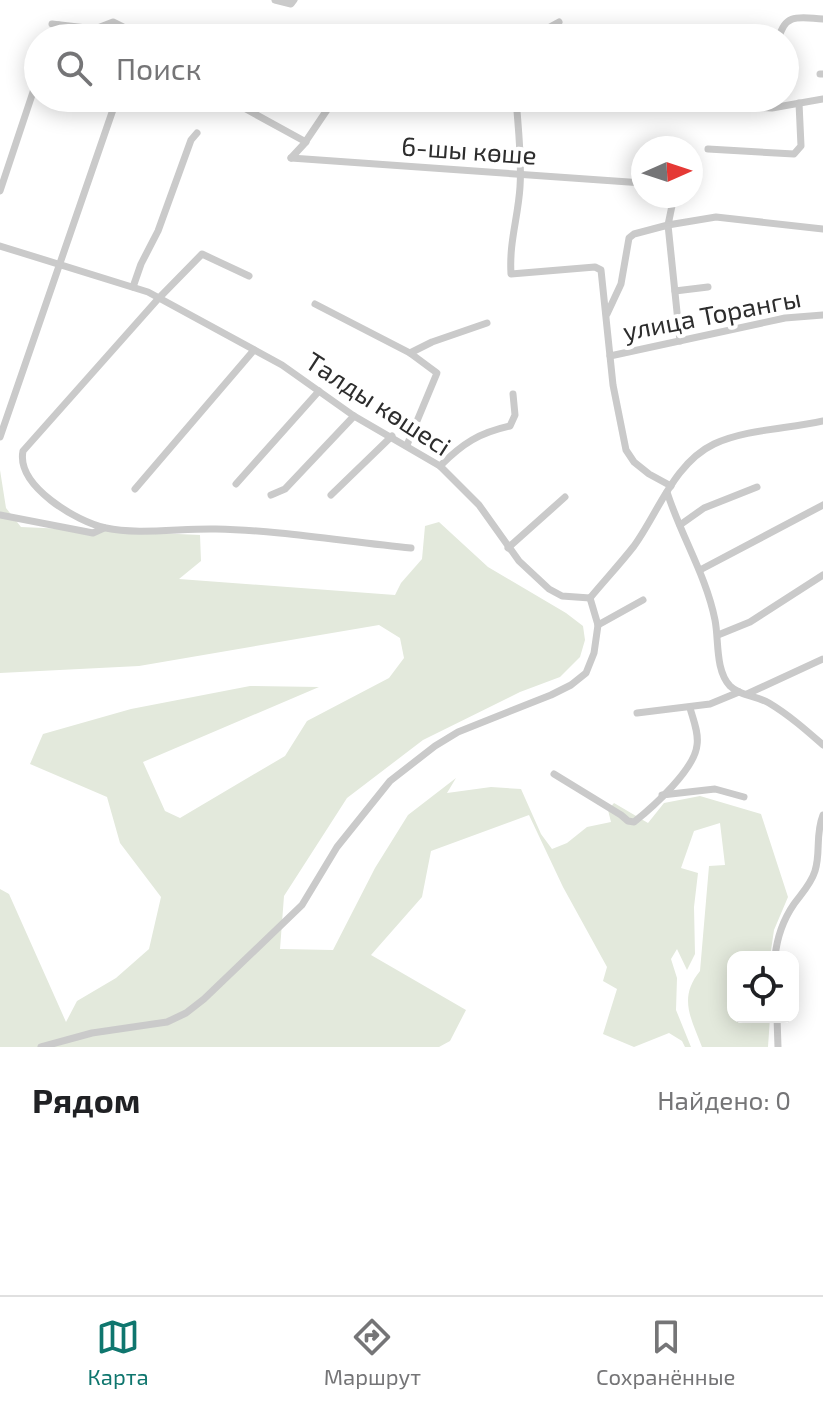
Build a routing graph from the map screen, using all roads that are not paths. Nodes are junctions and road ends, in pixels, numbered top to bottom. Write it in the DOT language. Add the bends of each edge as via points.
graph roads {
  1 [pos="275,0"];
  2 [pos="294,0"];
  3 [pos="823,19"];
  4 [pos="559,22"];
  5 [pos="555,24"];
  6 [pos="783,24"];
  7 [pos="823,99"];
  8 [pos="799,103"];
  9 [pos="26,112"];
  10 [pos="112,112"];
  11 [pos="251,112"];
  12 [pos="326,112"];
  13 [pos="515,112"];
  14 [pos="197,133"];
  15 [pos="306,142"];
  16 [pos="708,149"];
  17 [pos="520,175"];
  18 [pos="631,182"];
  19 [pos="0,191"];
  20 [pos="672,208"];
  21 [pos="668,225"];
  22 [pos="823,229"];
  23 [pos="0,246"];
  24 [pos="60,266"];
  25 [pos="249,276"];
  26 [pos="133,287"];
  27 [pos="708,287"];
  28 [pos="675,291"];
  29 [pos="158,299"];
  30 [pos="315,304"];
  31 [pos="823,315"];
  32 [pos="606,316"];
  33 [pos="487,323"];
  34 [pos="680,341"];
  35 [pos="254,350"];
  36 [pos="410,353"];
  37 [pos="610,356"];
  38 [pos="319,391"];
  39 [pos="513,394"];
  40 [pos="354,416"];
  41 [pos="823,421"];
  42 [pos="392,436"];
  43 [pos="0,437"];
  44 [pos="407,445"];
  45 [pos="440,466"];
  46 [pos="236,484"];
  47 [pos="757,487"];
  48 [pos="135,489"];
  49 [pos="669,489"];
  50 [pos="271,495"];
  51 [pos="331,495"];
  52 [pos="565,497"];
  53 [pos="823,505"];
  54 [pos="0,515"];
  55 [pos="680,525"];
  56 [pos="104,528"];
  57 [pos="411,548"];
  58 [pos="508,548"];
  59 [pos="700,570"];
  60 [pos="823,575"];
  61 [pos="590,598"];
  62 [pos="643,600"];
  63 [pos="598,625"];
  64 [pos="718,635"];
  65 [pos="823,659"];
  66 [pos="743,693"];
  67 [pos="690,708"];
  68 [pos="637,713"];
  69 [pos="823,745"];
  70 [pos="554,774"];
  71 [pos="662,795"];
  72 [pos="744,797"];
  73 [pos="823,815"];
  74 [pos="819,873"];
  75 [pos="775,951"];
  76 [pos="777,1023"];
  77 [pos="41,1047"];
  78 [pos="778,1047"];
  1 -- 2 [label="street"];
  3 -- 6 [label="street"];
  4 -- 5 [label="street"];
  7 -- 8 [label="street"];
  8 -- 16 [label="street" via="801,146 794,154"];
  9 -- 19 [label="street"];
  10 -- 24 [label="street"];
  11 -- 15 [label="street"];
  12 -- 15 [label="street"];
  13 -- 17 [label="street"];
  14 -- 26 [label="street"];
  15 -- 17 [label="street, 6-шы көше" via="291,158"];
  17 -- 18 [label="street, 6-шы көше"];
  17 -- 32 [label="street" via="511,274 595,267 603,278"];
  20 -- 21 [label="street"];
  21 -- 22 [label="street" via="716,217"];
  21 -- 28 [label="street"];
  21 -- 32 [label="street" via="629,238 621,284"];
  23 -- 24 [label="street, Талды көшесі"];
  24 -- 26 [label="street, Талды көшесі"];
  24 -- 43 [label="street"];
  25 -- 29 [label="street" via="202,254"];
  26 -- 29 [label="street, Талды көшесі"];
  27 -- 28 [label="street"];
  28 -- 34 [label="street"];
  29 -- 35 [label="street, Талды көшесі"];
  29 -- 56 [label="street" via="21,459 25,472 52,501"];
  30 -- 36 [label="street"];
  31 -- 34 [label="street, улица Торангы"];
  32 -- 37 [label="street"];
  33 -- 36 [label="street"];
  34 -- 37 [label="street, улица Торангы"];
  35 -- 38 [label="street, Талды көшесі"];
  35 -- 48 [label="street"];
  36 -- 44 [label="street" via="437,373"];
  37 -- 49 [label="street" via="626,450"];
  38 -- 40 [label="street, Талды көшесі"];
  38 -- 46 [label="street"];
  39 -- 45 [label="street" via="510,426 484,432"];
  40 -- 42 [label="street, Талды көшесі"];
  40 -- 50 [label="street" via="285,489"];
  41 -- 49 [label="street" via="712,445"];
  42 -- 44 [label="street, Талды көшесі"];
  42 -- 51 [label="street"];
  44 -- 45 [label="street, Талды көшесі"];
  45 -- 58 [label="street, Талды көшесі" via="479,505"];
  47 -- 55 [label="street" via="704,508"];
  49 -- 55 [label="street"];
  49 -- 61 [label="street" via="635,544"];
  52 -- 58 [label="street"];
  53 -- 59 [label="street"];
  54 -- 56 [label="street" via="93,533"];
  55 -- 59 [label="street"];
  56 -- 57 [label="street" via="219,529"];
  58 -- 61 [label="street, Талды көшесі" via="549,589 562,596"];
  59 -- 64 [label="street"];
  60 -- 64 [label="street" via="750,622"];
  61 -- 63 [label="street"];
  62 -- 63 [label="street"];
  63 -- 77 [label="street" via="586,673 571,685 458,732 390,781 337,847 302,905 186,1013 167,1022"];
  64 -- 66 [label="street" via="723,673 731,687"];
  65 -- 66 [label="street"];
  66 -- 67 [label="street"];
  66 -- 69 [label="street" via="766,701"];
  67 -- 68 [label="street"];
  67 -- 71 [label="street" via="698,743 694,756"];
  70 -- 71 [label="street" via="628,821 634,822"];
  71 -- 72 [label="street" via="715,789"];
  73 -- 74 [label="street" via="817,832"];
  74 -- 75 [label="street" via="784,920"];
  76 -- 78 [label="street"];
}
